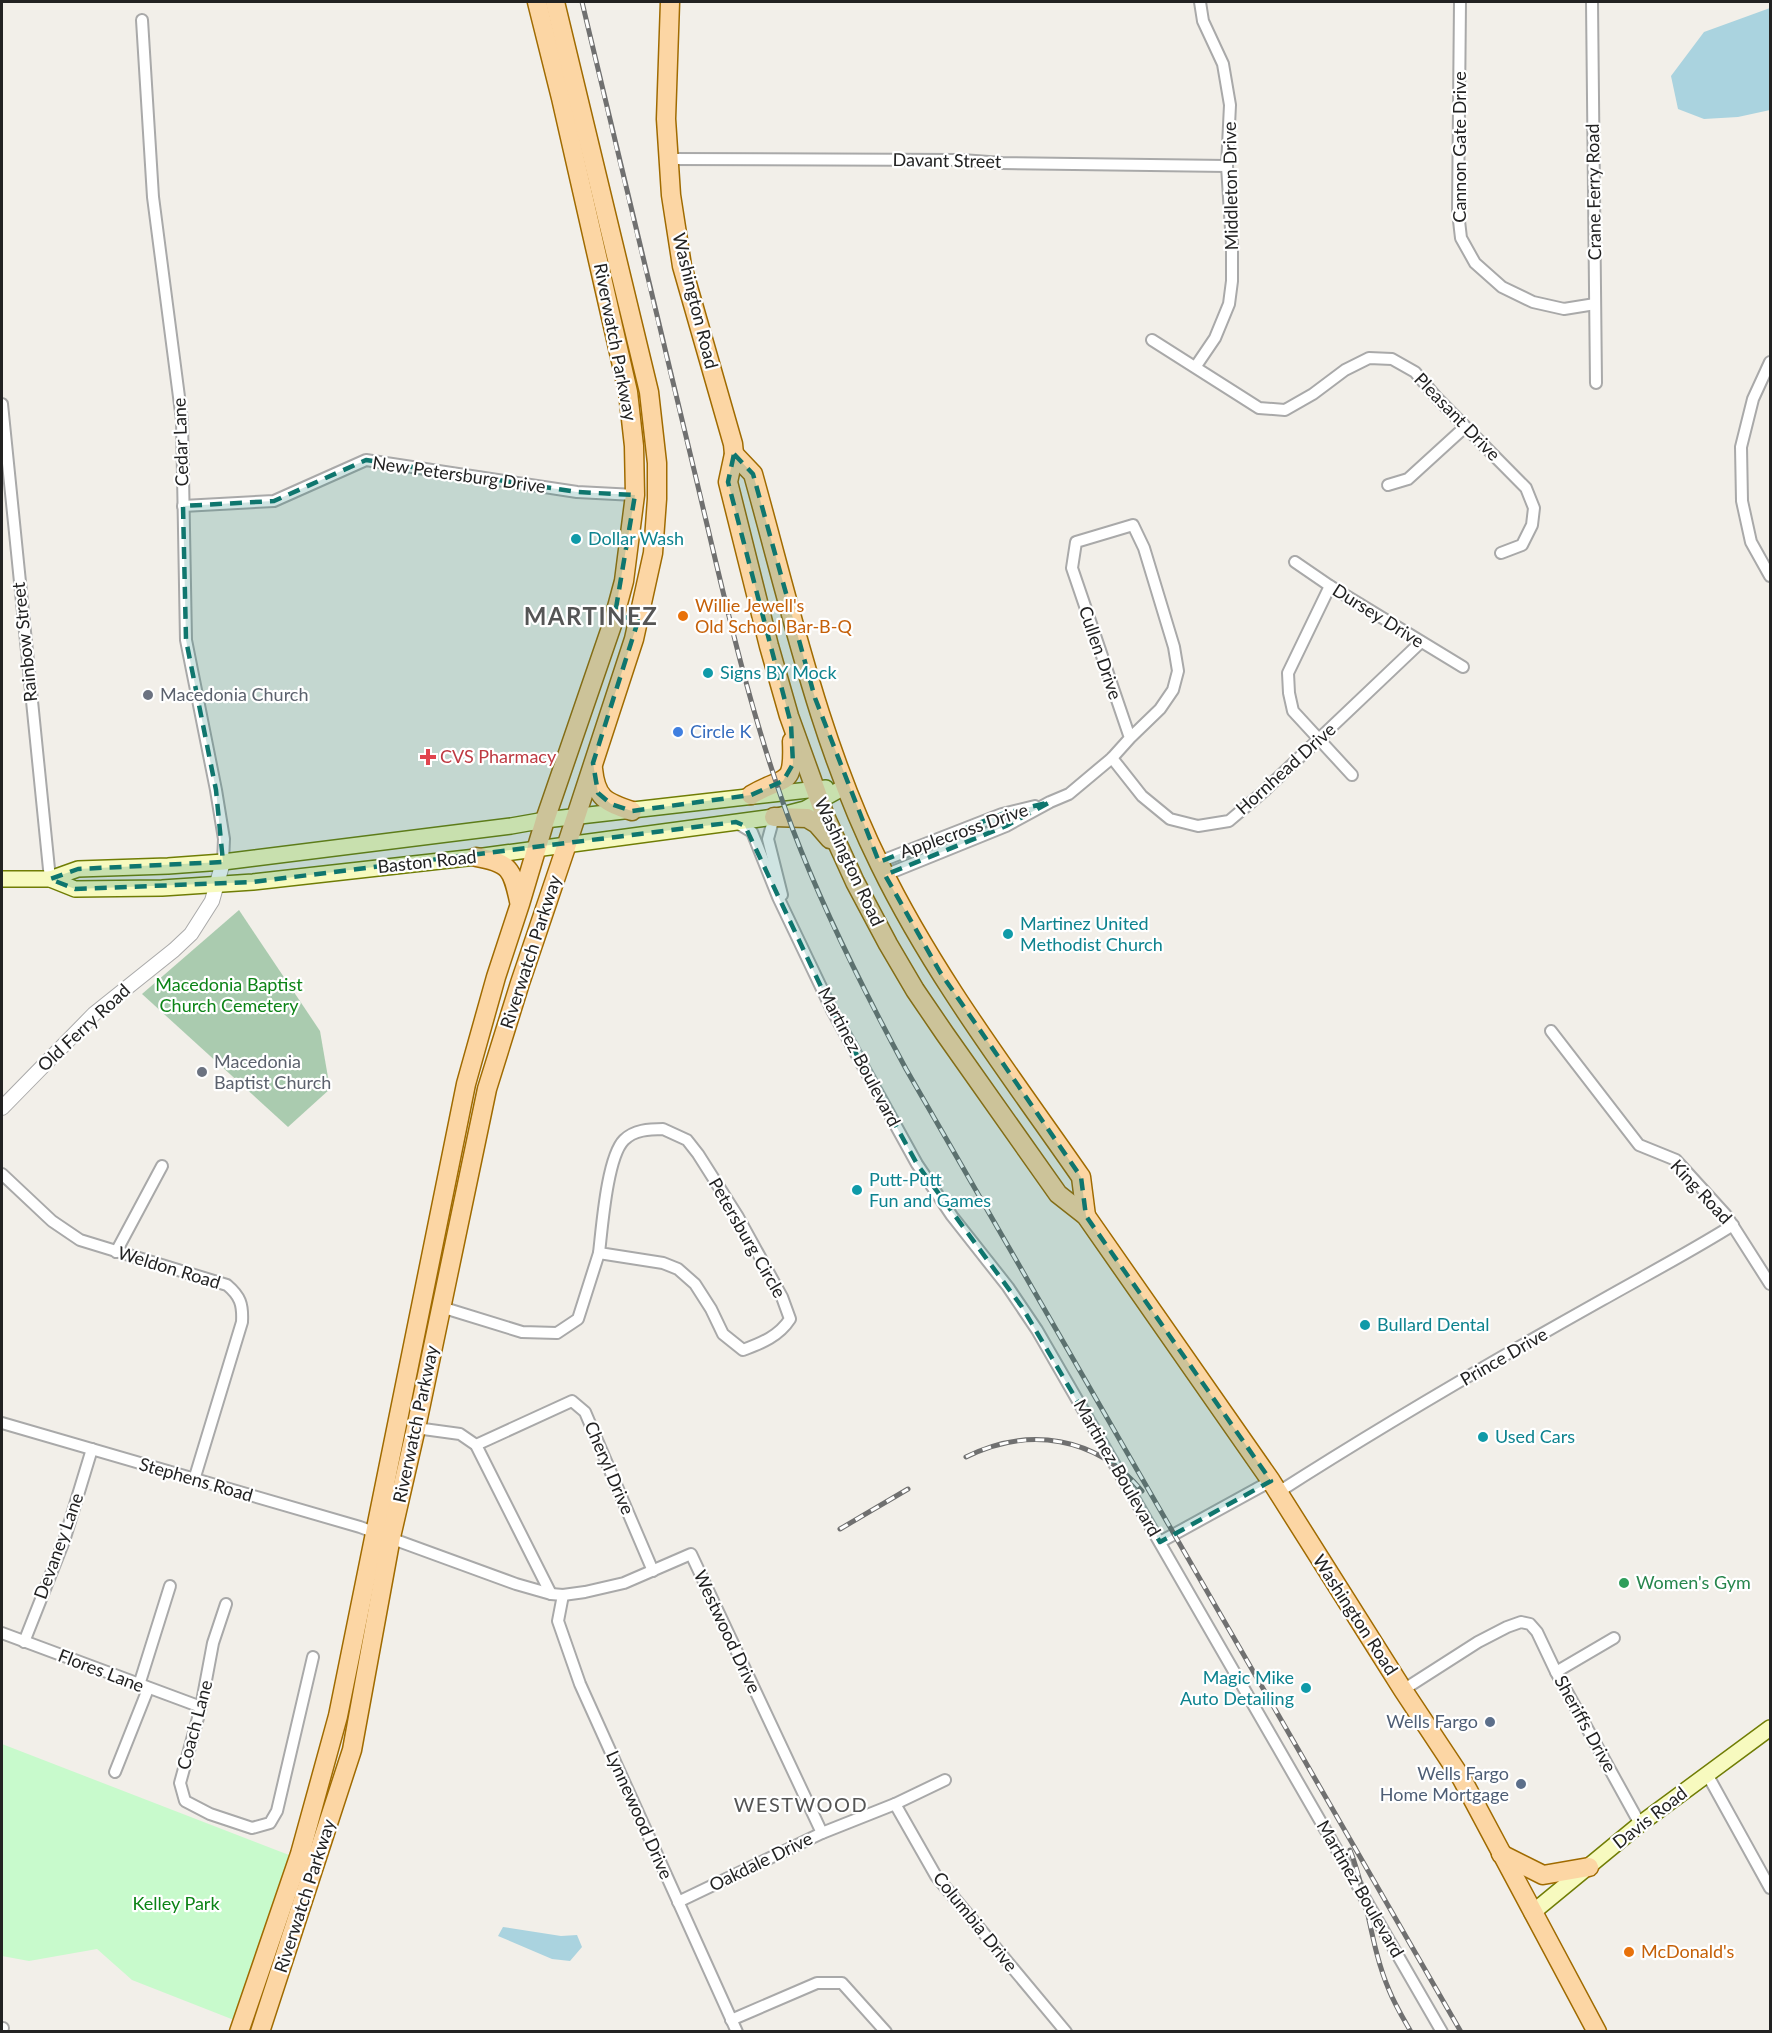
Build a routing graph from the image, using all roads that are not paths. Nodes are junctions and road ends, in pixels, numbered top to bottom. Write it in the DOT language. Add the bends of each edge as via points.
graph roads {
  1 [pos="537,2"];
  2 [pos="555,2"];
  3 [pos="670,2"];
  4 [pos="1200,2"];
  5 [pos="1460,2"];
  6 [pos="1592,2"];
  7 [pos="142,20"];
  8 [pos="667,159"];
  9 [pos="1227,166"];
  10 [pos="1595,304"];
  11 [pos="1152,340"];
  12 [pos="1770,362"];
  13 [pos="1196,366"];
  14 [pos="1596,383"];
  15 [pos="2,404"];
  16 [pos="1465,427"];
  17 [pos="734,454"];
  18 [pos="1388,485"];
  19 [pos="635,495"];
  20 [pos="183,506"];
  21 [pos="1501,553"];
  22 [pos="1295,562"];
  23 [pos="1071,568"];
  24 [pos="1770,576"];
  25 [pos="1330,586"];
  26 [pos="615,614"];
  27 [pos="639,621"];
  28 [pos="1421,642"];
  29 [pos="1463,667"];
  30 [pos="791,724"];
  31 [pos="1130,738"];
  32 [pos="1320,740"];
  33 [pos="1112,758"];
  34 [pos="593,763"];
  35 [pos="1352,775"];
  36 [pos="846,786"];
  37 [pos="752,795"];
  38 [pos="817,795"];
  39 [pos="632,811"];
  40 [pos="576,817"];
  41 [pos="774,818"];
  42 [pos="545,820"];
  43 [pos="736,822"];
  44 [pos="567,843"];
  45 [pos="839,847"];
  46 [pos="537,848"];
  47 [pos="476,857"];
  48 [pos="223,862"];
  49 [pos="882,869"];
  50 [pos="2,879"];
  51 [pos="50,879"];
  52 [pos="217,884"];
  53 [pos="520,904"];
  54 [pos="786,910"];
  55 [pos="1551,1031"];
  56 [pos="2,1108"];
  57 [pos="162,1166"];
  58 [pos="2,1174"];
  59 [pos="1086,1216"];
  60 [pos="1732,1225"];
  61 [pos="116,1252"];
  62 [pos="599,1253"];
  63 [pos="1770,1284"];
  64 [pos="441,1307"];
  65 [pos="2,1423"];
  66 [pos="416,1428"];
  67 [pos="476,1445"];
  68 [pos="92,1449"];
  69 [pos="194,1480"];
  70 [pos="1274,1487"];
  71 [pos="383,1534"];
  72 [pos="1160,1542"];
  73 [pos="653,1571"];
  74 [pos="170,1586"];
  75 [pos="557,1595"];
  76 [pos="226,1604"];
  77 [pos="2,1633"];
  78 [pos="1614,1638"];
  79 [pos="24,1642"];
  80 [pos="314,1657"];
  81 [pos="1556,1672"];
  82 [pos="143,1687"];
  83 [pos="1403,1690"];
  84 [pos="201,1707"];
  85 [pos="1770,1728"];
  86 [pos="115,1772"];
  87 [pos="1707,1774"];
  88 [pos="945,1780"];
  89 [pos="895,1804"];
  90 [pos="1640,1824"];
  91 [pos="822,1833"];
  92 [pos="1502,1854"];
  93 [pos="1588,1867"];
  94 [pos="1770,1888"];
  95 [pos="678,1902"];
  96 [pos="1532,1913"];
  97 [pos="731,2020"];
  98 [pos="239,2031"];
  99 [pos="260,2031"];
  100 [pos="736,2031"];
  101 [pos="886,2031"];
  102 [pos="1065,2031"];
  103 [pos="1442,2031"];
  104 [pos="1596,2031"];
  1 -- 19 [label="main road, Riverwatch Parkway" via="626,380"];
  2 -- 27 [label="main road, Riverwatch Parkway" via="650,401 657,499 653,553"];
  3 -- 8 [label="main road, Washington Road"];
  4 -- 9 [label="street, Middleton Drive" via="1203,21 1222,64 1230,105"];
  5 -- 10 [label="street, Cannon Gate Drive" via="1461,238 1475,263 1502,288 1533,302 1564,309"];
  6 -- 10 [label="street, Crane Ferry Road"];
  7 -- 20 [label="street, Cedar Lane" via="153,196 180,401"];
  8 -- 9 [label="street, Davant Street"];
  8 -- 17 [label="main road, Washington Road" via="682,266"];
  9 -- 13 [label="street, Middleton Drive" via="1232,245 1228,304 1215,338"];
  10 -- 14 [label="street, Crane Ferry Road"];
  11 -- 13 [label="street, Pleasant Drive"];
  12 -- 24 [label="street" via="1753,399 1741,447 1742,501 1751,542"];
  13 -- 16 [label="street, Pleasant Drive" via="1259,408 1285,410 1369,358 1392,359 1415,372"];
  15 -- 51 [label="street, Rainbow Street"];
  16 -- 18 [label="street" via="1408,479"];
  16 -- 21 [label="street, Pleasant Drive" via="1526,488 1534,508 1532,525 1522,545"];
  17 -- 30 [label="main road, Washington Road" via="728,482"];
  17 -- 36 [label="main road, Washington Road" via="753,474 814,698"];
  19 -- 20 [label="street, New Petersburg Drive" via="577,492 366,460 274,501"];
  19 -- 26 [label="main road, Riverwatch Parkway" via="624,581"];
  20 -- 48 [label="street, Cedar Lane" via="186,640 216,790 224,839"];
  22 -- 25 [label="street, Dursey Drive"];
  23 -- 31 [label="street, Cullen Drive"];
  23 -- 31 [label="street, Applecross Drive" via="1076,542 1133,525 1144,548 1178,671 1173,690 1160,709"];
  25 -- 28 [label="street, Dursey Drive"];
  25 -- 32 [label="street" via="1288,673 1293,711"];
  26 -- 27 [label="main road"];
  26 -- 42 [label="main road, Riverwatch Parkway"];
  27 -- 34 [label="main road, Riverwatch Parkway"];
  28 -- 29 [label="street, Dursey Drive"];
  28 -- 32 [label="street, Hornhead Drive"];
  30 -- 37 [label="main road" via="793,766 788,777"];
  30 -- 38 [label="main road, Washington Road"];
  31 -- 33 [label="street, Applecross Drive"];
  32 -- 33 [label="street, Hornhead Drive" via="1229,820 1198,826 1170,819 1142,796"];
  32 -- 35 [label="street"];
  33 -- 49 [label="street, Applecross Drive" via="1069,794 1006,826"];
  34 -- 39 [label="main road" via="594,784 602,797"];
  34 -- 40 [label="main road, Riverwatch Parkway"];
  36 -- 38 [label="main road, Baston Road"];
  36 -- 49 [label="main road, Washington Road"];
  37 -- 38 [label="main road"];
  37 -- 39 [label="main road"];
  38 -- 41 [label="main road, Baston Road" via="805,809"];
  38 -- 45 [label="main road, Washington Road"];
  39 -- 40 [label="main road"];
  40 -- 42 [label="main road"];
  40 -- 44 [label="main road, Riverwatch Parkway"];
  41 -- 43 [label="main road, Baston Road"];
  41 -- 45 [label="main road" via="812,820"];
  41 -- 54 [label="street, Martinez Boulevard" via="768,839"];
  42 -- 46 [label="main road, Riverwatch Parkway"];
  42 -- 48 [label="main road"];
  43 -- 44 [label="main road, Baston Road"];
  43 -- 54 [label="street, Martinez Boulevard" via="752,832"];
  44 -- 46 [label="main road, Baston Road"];
  44 -- 64 [label="main road, Riverwatch Parkway" via="487,1089"];
  45 -- 59 [label="main road, Washington Road" via="870,912 915,990 1058,1194"];
  46 -- 47 [label="main road, Baston Road"];
  46 -- 53 [label="main road, Riverwatch Parkway"];
  47 -- 52 [label="main road, Baston Road"];
  47 -- 53 [label="main road" via="504,864 513,874"];
  48 -- 51 [label="main road" via="78,869"];
  48 -- 52 [label="street, Old Ferry Road"];
  49 -- 59 [label="main road, Washington Road" via="940,972 1081,1177"];
  50 -- 51 [label="main road, Baston Road"];
  51 -- 52 [label="main road, Baston Road" via="75,889"];
  52 -- 56 [label="street, Old Ferry Road" via="191,934 94,1014"];
  53 -- 71 [label="main road, Riverwatch Parkway" via="466,1084"];
  54 -- 72 [label="street, Martinez Boulevard" via="832,1010 917,1164 1022,1307"];
  55 -- 60 [label="street, King Road" via="1639,1145 1676,1160"];
  57 -- 61 [label="street"];
  58 -- 61 [label="street, Weldon Road" via="64,1231"];
  59 -- 70 [label="main road, Washington Road"];
  60 -- 63 [label="street, King Road"];
  60 -- 70 [label="street, Prince Drive"];
  61 -- 69 [label="street, Weldon Road" via="227,1285 243,1307 242,1322"];
  62 -- 62 [label="street, Petersburg Circle" via="678,1269 695,1284 723,1334 743,1350 782,1331 790,1319 738,1217 698,1154 687,1140 663,1129 642,1130 624,1140 614,1158"];
  62 -- 64 [label="street, Petersburg Circle" via="578,1319 557,1333 522,1332"];
  64 -- 66 [label="main road, Riverwatch Parkway"];
  65 -- 68 [label="street, Stephens Road"];
  66 -- 67 [label="street" via="460,1434"];
  66 -- 71 [label="main road, Riverwatch Parkway"];
  67 -- 73 [label="street, Cheryl Drive" via="572,1401 585,1412"];
  67 -- 75 [label="street"];
  68 -- 69 [label="street, Stephens Road"];
  68 -- 79 [label="street, Devaney Lane" via="64,1541"];
  69 -- 71 [label="street, Stephens Road"];
  70 -- 72 [label="street, Prince Drive"];
  70 -- 83 [label="main road, Washington Road"];
  71 -- 75 [label="street, Westwood Drive" via="516,1584"];
  71 -- 98 [label="main road, Riverwatch Parkway" via="300,1854"];
  71 -- 99 [label="main road, Riverwatch Parkway" via="352,1750"];
  72 -- 103 [label="street, Martinez Boulevard"];
  73 -- 75 [label="street, Westwood Drive" via="597,1590"];
  73 -- 91 [label="street, Westwood Drive" via="691,1554"];
  74 -- 82 [label="street"];
  75 -- 95 [label="street, Lynnewood Drive" via="558,1621 580,1684"];
  76 -- 84 [label="street, Coach Lane" via="213,1643"];
  77 -- 79 [label="street, Flores Lane"];
  78 -- 81 [label="street"];
  79 -- 82 [label="street, Flores Lane"];
  80 -- 84 [label="street, Coach Lane" via="277,1811 270,1823 252,1828 185,1801 180,1783"];
  81 -- 83 [label="street, Sheriffs Drive" via="1537,1632 1530,1624 1521,1622 1478,1642"];
  81 -- 90 [label="street, Sheriffs Drive"];
  82 -- 84 [label="street, Flores Lane"];
  82 -- 86 [label="street"];
  83 -- 92 [label="main road, Washington Road" via="1462,1779"];
  85 -- 87 [label="main road, Davis Road"];
  87 -- 90 [label="main road, Davis Road"];
  87 -- 94 [label="street"];
  88 -- 89 [label="street, Oakdale Drive"];
  89 -- 91 [label="street, Oakdale Drive"];
  89 -- 102 [label="street, Columbia Drive" via="936,1876"];
  90 -- 93 [label="main road, Davis Road"];
  91 -- 95 [label="street, Oakdale Drive"];
  92 -- 93 [label="main road" via="1543,1875"];
  92 -- 96 [label="main road, Washington Road"];
  93 -- 96 [label="main road, Davis Road"];
  95 -- 97 [label="street, Lynnewood Drive"];
  96 -- 104 [label="main road, Washington Road"];
  97 -- 100 [label="street, Lynnewood Drive"];
  97 -- 101 [label="street" via="816,1983 842,1983"];
}
